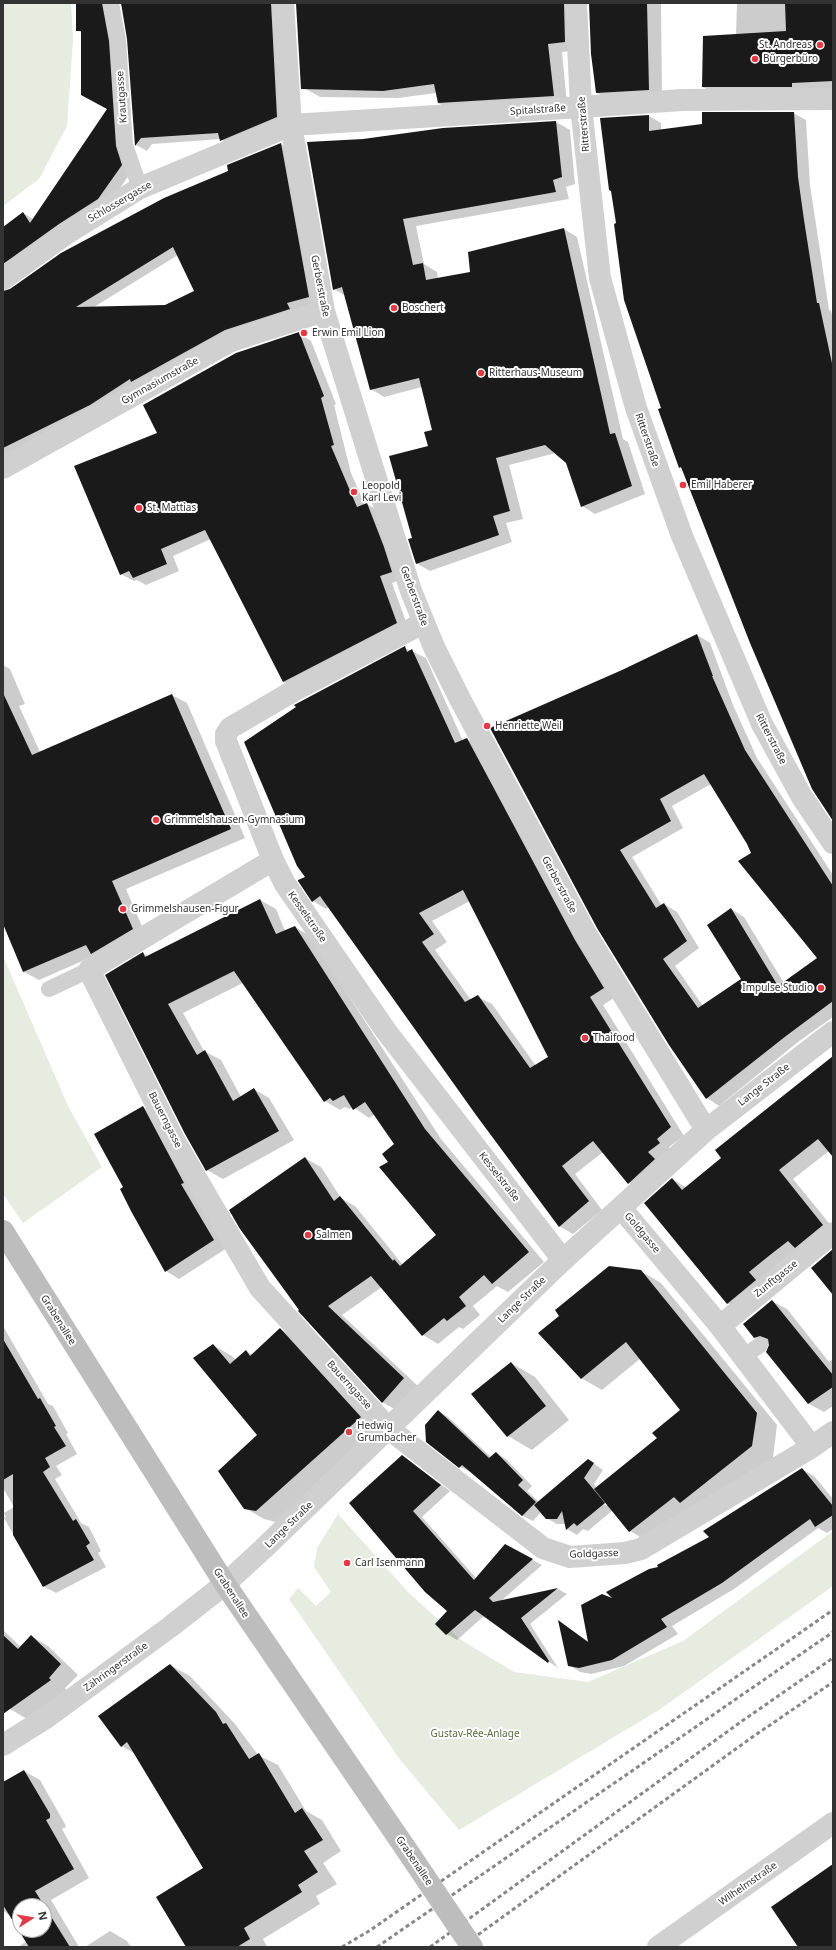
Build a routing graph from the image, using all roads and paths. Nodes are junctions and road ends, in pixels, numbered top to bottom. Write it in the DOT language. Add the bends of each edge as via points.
graph roads {
  1 [pos="111,3"];
  2 [pos="283,3"];
  3 [pos="576,3"];
  4 [pos="833,99"];
  5 [pos="581,107"];
  6 [pos="292,125"];
  7 [pos="140,188"];
  8 [pos="3,278"];
  9 [pos="324,311"];
  10 [pos="3,468"];
  11 [pos="423,623"];
  12 [pos="833,843"];
  13 [pos="273,860"];
  14 [pos="89,970"];
  15 [pos="49,989"];
  16 [pos="833,1032"];
  17 [pos="706,1130"];
  18 [pos="621,1208"];
  19 [pos="3,1231"];
  20 [pos="833,1233"];
  21 [pos="563,1260"];
  22 [pos="720,1326"];
  23 [pos="388,1429"];
  24 [pos="833,1432"];
  25 [pos="812,1447"];
  26 [pos="225,1584"];
  27 [pos="3,1744"];
  28 [pos="833,1823"];
  29 [pos="661,1946"];
  30 [pos="472,1947"];
  1 -- 7 [label="lane, Krautgasse" via="118,40 125,145"];
  2 -- 6 [label="street, Gerberstraße"];
  3 -- 5 [label="street, Ritterstraße"];
  4 -- 5 [label="street, Spitalstraße" via="682,100"];
  5 -- 6 [label="street, Spitalstraße"];
  5 -- 12 [label="street, Ritterstraße" via="600,278 636,408 682,536 762,724 802,797"];
  6 -- 7 [label="street, Schlossergasse"];
  6 -- 9 [label="street, Gerberstraße"];
  7 -- 8 [label="street, Schlossergasse" via="66,234"];
  9 -- 10 [label="street, Gymnasiumstraße" via="231,341"];
  9 -- 11 [label="street, Gerberstraße" via="411,592"];
  11 -- 13 [label="street, Kesselstraße" via="295,690 230,728 226,734 226,741"];
  11 -- 17 [label="street, Gerberstraße" via="461,701 586,934"];
  13 -- 14 [label="street"];
  13 -- 21 [label="street, Kesselstraße" via="285,884 386,1031"];
  14 -- 15 [label="lane"];
  14 -- 23 [label="street, Bauerngasse" via="174,1140 260,1288"];
  16 -- 17 [label="street, Lange Straße"];
  17 -- 18 [label="street, Lange Straße"];
  18 -- 21 [label="street, Lange Straße"];
  18 -- 22 [label="street, Goldgasse"];
  19 -- 26 [label="main road, Grabenallee"];
  20 -- 22 [label="street, Zunftgasse"];
  21 -- 23 [label="street, Lange Straße"];
  22 -- 25 [label="street, Goldgasse" via="752,1351"];
  23 -- 25 [label="street, Goldgasse" via="543,1548 570,1557 625,1553 641,1549"];
  23 -- 26 [label="street, Lange Straße"];
  24 -- 25 [label="street, Goldgasse"];
  26 -- 27 [label="street, Zähringerstraße" via="46,1718"];
  26 -- 30 [label="main road, Grabenallee, bridge"];
  28 -- 29 [label="street, Wilhelmstraße"];
}
